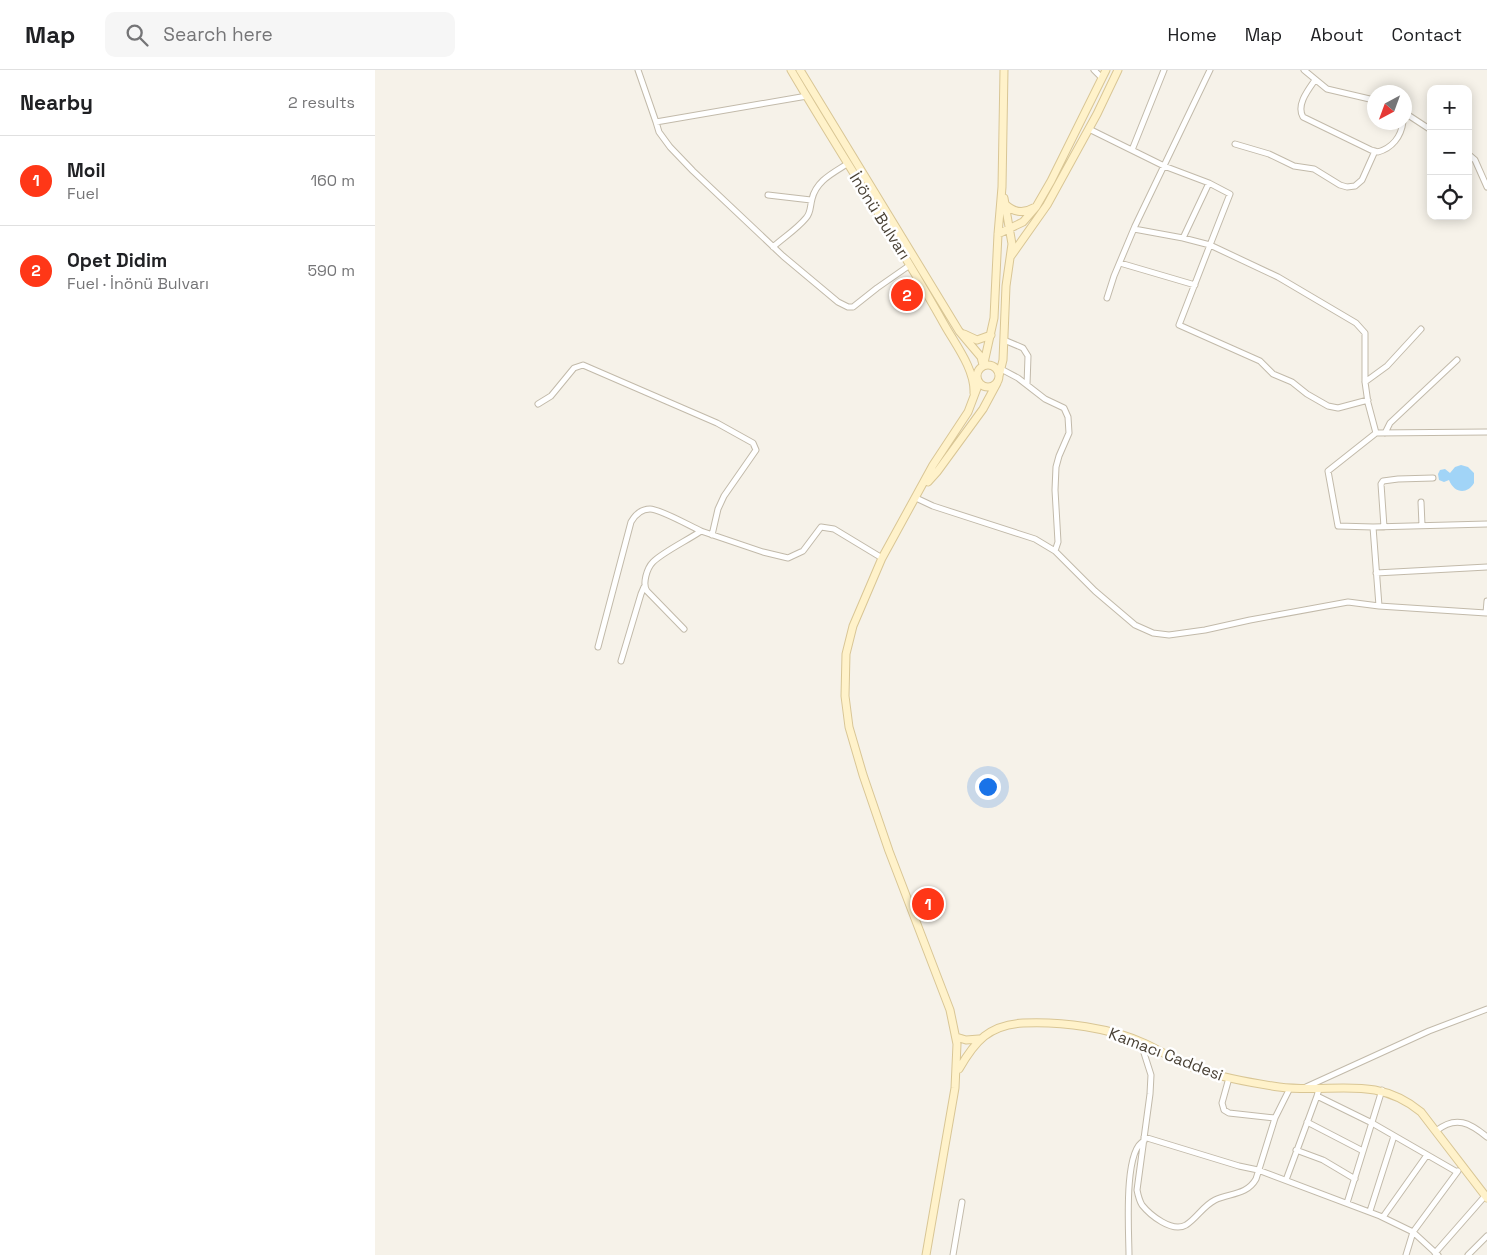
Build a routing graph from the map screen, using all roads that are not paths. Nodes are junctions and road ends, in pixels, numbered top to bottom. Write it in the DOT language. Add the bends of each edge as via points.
graph roads {
  1 [pos="638,70"];
  2 [pos="791,70"];
  3 [pos="800,70"];
  4 [pos="1004,70"];
  5 [pos="1094,70"];
  6 [pos="1106,70"];
  7 [pos="1118,70"];
  8 [pos="1164,70"];
  9 [pos="1210,70"];
  10 [pos="1304,70"];
  11 [pos="1102,78"];
  12 [pos="1315,80"];
  13 [pos="807,96"];
  14 [pos="1367,98"];
  15 [pos="1412,118"];
  16 [pos="656,122"];
  17 [pos="1427,127"];
  18 [pos="1089,129"];
  19 [pos="1401,130"];
  20 [pos="1235,144"];
  21 [pos="1132,150"];
  22 [pos="1375,151"];
  23 [pos="1472,159"];
  24 [pos="847,164"];
  25 [pos="1164,166"];
  26 [pos="1209,183"];
  27 [pos="1002,187"];
  28 [pos="1487,187"];
  29 [pos="768,195"];
  30 [pos="811,200"];
  31 [pos="1004,204"];
  32 [pos="1035,207"];
  33 [pos="1010,228"];
  34 [pos="1134,229"];
  35 [pos="998,234"];
  36 [pos="1183,238"];
  37 [pos="1210,245"];
  38 [pos="773,247"];
  39 [pos="997,253"];
  40 [pos="1011,256"];
  41 [pos="1120,263"];
  42 [pos="910,265"];
  43 [pos="1195,285"];
  44 [pos="1107,298"];
  45 [pos="1421,329"];
  46 [pos="959,331"];
  47 [pos="991,334"];
  48 [pos="1004,340"];
  49 [pos="1457,360"];
  50 [pos="966,364"];
  51 [pos="983,365"];
  52 [pos="976,375"];
  53 [pos="999,376"];
  54 [pos="1365,382"];
  55 [pos="979,383"];
  56 [pos="1027,385"];
  57 [pos="974,398"];
  58 [pos="1368,400"];
  59 [pos="538,404"];
  60 [pos="1487,432"];
  61 [pos="1376,433"];
  62 [pos="1385,433"];
  63 [pos="1433,478"];
  64 [pos="924,485"];
  65 [pos="916,498"];
  66 [pos="1421,502"];
  67 [pos="1487,524"];
  68 [pos="1422,526"];
  69 [pos="1373,527"];
  70 [pos="1384,527"];
  71 [pos="701,531"];
  72 [pos="712,535"];
  73 [pos="1055,551"];
  74 [pos="882,558"];
  75 [pos="1487,568"];
  76 [pos="1376,573"];
  77 [pos="644,587"];
  78 [pos="1487,601"];
  79 [pos="1379,606"];
  80 [pos="1487,614"];
  81 [pos="684,629"];
  82 [pos="598,647"];
  83 [pos="621,661"];
  84 [pos="1487,1009"];
  85 [pos="956,1037"];
  86 [pos="979,1039"];
  87 [pos="1146,1044"];
  88 [pos="957,1071"];
  89 [pos="1229,1078"];
  90 [pos="1290,1088"];
  91 [pos="1303,1088"];
  92 [pos="1381,1090"];
  93 [pos="1318,1092"];
  94 [pos="1275,1118"];
  95 [pos="1307,1122"];
  96 [pos="1371,1124"];
  97 [pos="1436,1131"];
  98 [pos="1394,1136"];
  99 [pos="1487,1137"];
  100 [pos="1144,1139"];
  101 [pos="1297,1150"];
  102 [pos="1363,1152"];
  103 [pos="1427,1155"];
  104 [pos="1460,1169"];
  105 [pos="1259,1170"];
  106 [pos="1355,1179"];
  107 [pos="1285,1180"];
  108 [pos="1486,1197"];
  109 [pos="962,1202"];
  110 [pos="1347,1202"];
  111 [pos="1370,1212"];
  112 [pos="1383,1217"];
  113 [pos="1413,1232"];
  114 [pos="1487,1236"];
  115 [pos="1436,1254"];
  116 [pos="926,1255"];
  117 [pos="953,1255"];
  118 [pos="1129,1255"];
  119 [pos="1406,1255"];
  120 [pos="1468,1255"];
  1 -- 16 [label="street"];
  2 -- 13 [label="main road, İnönü Bulvarı"];
  3 -- 46 [label="main road, İnönü Bulvarı"];
  4 -- 27 [label="main road"];
  5 -- 11 [label="street"];
  6 -- 11 [label="main road"];
  7 -- 18 [label="main road"];
  8 -- 21 [label="street"];
  9 -- 25 [label="street"];
  10 -- 12 [label="street"];
  11 -- 32 [label="main road"];
  12 -- 14 [label="street" via="1332,91"];
  12 -- 22 [label="street" via="1301,107 1303,117"];
  13 -- 16 [label="street"];
  13 -- 24 [label="main road, İnönü Bulvarı"];
  15 -- 17 [label="street"];
  16 -- 38 [label="street" via="670,147"];
  18 -- 21 [label="street"];
  18 -- 40 [label="main road" via="1047,205"];
  19 -- 22 [label="street" via="1395,142 1386,149"];
  20 -- 22 [label="street" via="1269,154 1294,166 1314,169 1347,187 1363,180"];
  21 -- 25 [label="street"];
  23 -- 28 [label="street"];
  24 -- 30 [label="street" via="827,177"];
  24 -- 42 [label="main road, İnönü Bulvarı"];
  25 -- 26 [label="street"];
  25 -- 34 [label="street"];
  26 -- 36 [label="street"];
  26 -- 37 [label="street" via="1230,194"];
  27 -- 31 [label="main road"];
  27 -- 35 [label="main road"];
  29 -- 30 [label="street"];
  30 -- 38 [label="street" via="807,217"];
  31 -- 32 [label="main road" via="1013,211"];
  31 -- 33 [label="main road"];
  32 -- 33 [label="main road" via="1023,222"];
  33 -- 35 [label="main road"];
  33 -- 40 [label="main road"];
  34 -- 36 [label="street"];
  34 -- 41 [label="street"];
  35 -- 39 [label="main road"];
  36 -- 37 [label="street"];
  37 -- 43 [label="street"];
  37 -- 54 [label="street" via="1278,278 1356,323 1365,333"];
  38 -- 42 [label="street" via="848,307 853,307"];
  39 -- 40 [label="main road"];
  39 -- 47 [label="main road"];
  40 -- 48 [label="main road"];
  41 -- 43 [label="street"];
  41 -- 44 [label="street"];
  42 -- 50 [label="main road, İnönü Bulvarı"];
  43 -- 58 [label="street" via="1179,325 1261,361 1273,374 1292,382 1328,406 1338,408"];
  45 -- 54 [label="street" via="1387,366"];
  46 -- 47 [label="main road" via="977,340"];
  46 -- 51 [label="main road, İnönü Bulvarı"];
  47 -- 51 [label="main road"];
  48 -- 53 [label="main road"];
  48 -- 56 [label="street" via="1023,348 1027,356"];
  49 -- 62 [label="street" via="1390,423"];
  50 -- 52 [label="main road"];
  50 -- 57 [label="main road" via="974,387"];
  51 -- 52 [label="main road"];
  51 -- 53 [label="main road" via="994,366"];
  52 -- 55 [label="main road"];
  53 -- 55 [label="main road" via="988,387"];
  53 -- 56 [label="street" via="1018,378"];
  53 -- 64 [label="main road" via="983,409"];
  54 -- 58 [label="street"];
  55 -- 57 [label="main road"];
  56 -- 73 [label="street" via="1064,408 1068,417 1069,433 1056,467 1058,542"];
  57 -- 64 [label="main road"];
  58 -- 61 [label="street"];
  59 -- 72 [label="street" via="551,396 574,368 583,365 717,423 753,443 756,450 724,496"];
  60 -- 62 [label="street"];
  61 -- 62 [label="street"];
  61 -- 69 [label="street" via="1328,471 1338,526"];
  63 -- 70 [label="street" via="1383,481"];
  64 -- 65 [label="main road"];
  65 -- 73 [label="street" via="1035,538"];
  65 -- 74 [label="main road"];
  66 -- 68 [label="street"];
  67 -- 68 [label="street"];
  68 -- 70 [label="street"];
  69 -- 70 [label="street"];
  69 -- 76 [label="street"];
  71 -- 72 [label="street"];
  71 -- 77 [label="street" via="652,563"];
  71 -- 82 [label="street" via="654,510 643,511 634,517"];
  72 -- 74 [label="street" via="788,558 803,551 821,527 834,529"];
  73 -- 79 [label="street" via="1135,625 1153,633 1169,635 1205,630 1347,602"];
  74 -- 85 [label="main road" via="853,626 846,654 845,696 849,726 889,851 950,1010"];
  75 -- 76 [label="street"];
  76 -- 79 [label="street"];
  77 -- 81 [label="street"];
  77 -- 83 [label="street"];
  78 -- 80 [label="street"];
  79 -- 80 [label="street"];
  84 -- 91 [label="street" via="1429,1031"];
  85 -- 86 [label="main road"];
  85 -- 88 [label="main road"];
  86 -- 87 [label="main road, Kamacı Caddesi" via="1013,1024 1038,1023 1097,1029"];
  86 -- 88 [label="main road, Kamacı Caddesi"];
  87 -- 89 [label="main road, Kamacı Caddesi" via="1188,1066"];
  87 -- 100 [label="street" via="1151,1074"];
  88 -- 116 [label="main road"];
  89 -- 90 [label="main road, Kamacı Caddesi"];
  89 -- 94 [label="street" via="1223,1110"];
  90 -- 91 [label="main road, Kamacı Caddesi"];
  90 -- 94 [label="street"];
  91 -- 93 [label="main road, Kamacı Caddesi"];
  92 -- 93 [label="main road, Kamacı Caddesi"];
  92 -- 96 [label="street"];
  92 -- 97 [label="main road, Kamacı Caddesi" via="1409,1102"];
  93 -- 95 [label="street"];
  93 -- 96 [label="street"];
  94 -- 105 [label="street"];
  95 -- 101 [label="street"];
  95 -- 102 [label="street"];
  96 -- 98 [label="street"];
  96 -- 102 [label="street"];
  97 -- 99 [label="street" via="1451,1123 1465,1122"];
  97 -- 104 [label="main road, Kamacı Caddesi"];
  98 -- 103 [label="street"];
  98 -- 111 [label="street"];
  100 -- 105 [label="street"];
  100 -- 105 [label="street" via="1137,1185 1139,1199 1152,1214 1171,1226 1185,1225 1211,1202 1247,1189 1255,1182"];
  100 -- 118 [label="street" via="1135,1156 1129,1186"];
  101 -- 106 [label="street" via="1323,1160"];
  101 -- 107 [label="street"];
  102 -- 106 [label="street"];
  103 -- 104 [label="street"];
  103 -- 112 [label="street"];
  104 -- 108 [label="main road, Kamacı Caddesi"];
  104 -- 113 [label="street"];
  105 -- 107 [label="street"];
  106 -- 110 [label="street"];
  107 -- 110 [label="street"];
  108 -- 115 [label="street"];
  109 -- 117 [label="street"];
  110 -- 111 [label="street"];
  111 -- 112 [label="street"];
  112 -- 113 [label="street"];
  113 -- 115 [label="street"];
  113 -- 119 [label="street"];
  114 -- 120 [label="street"];
}
